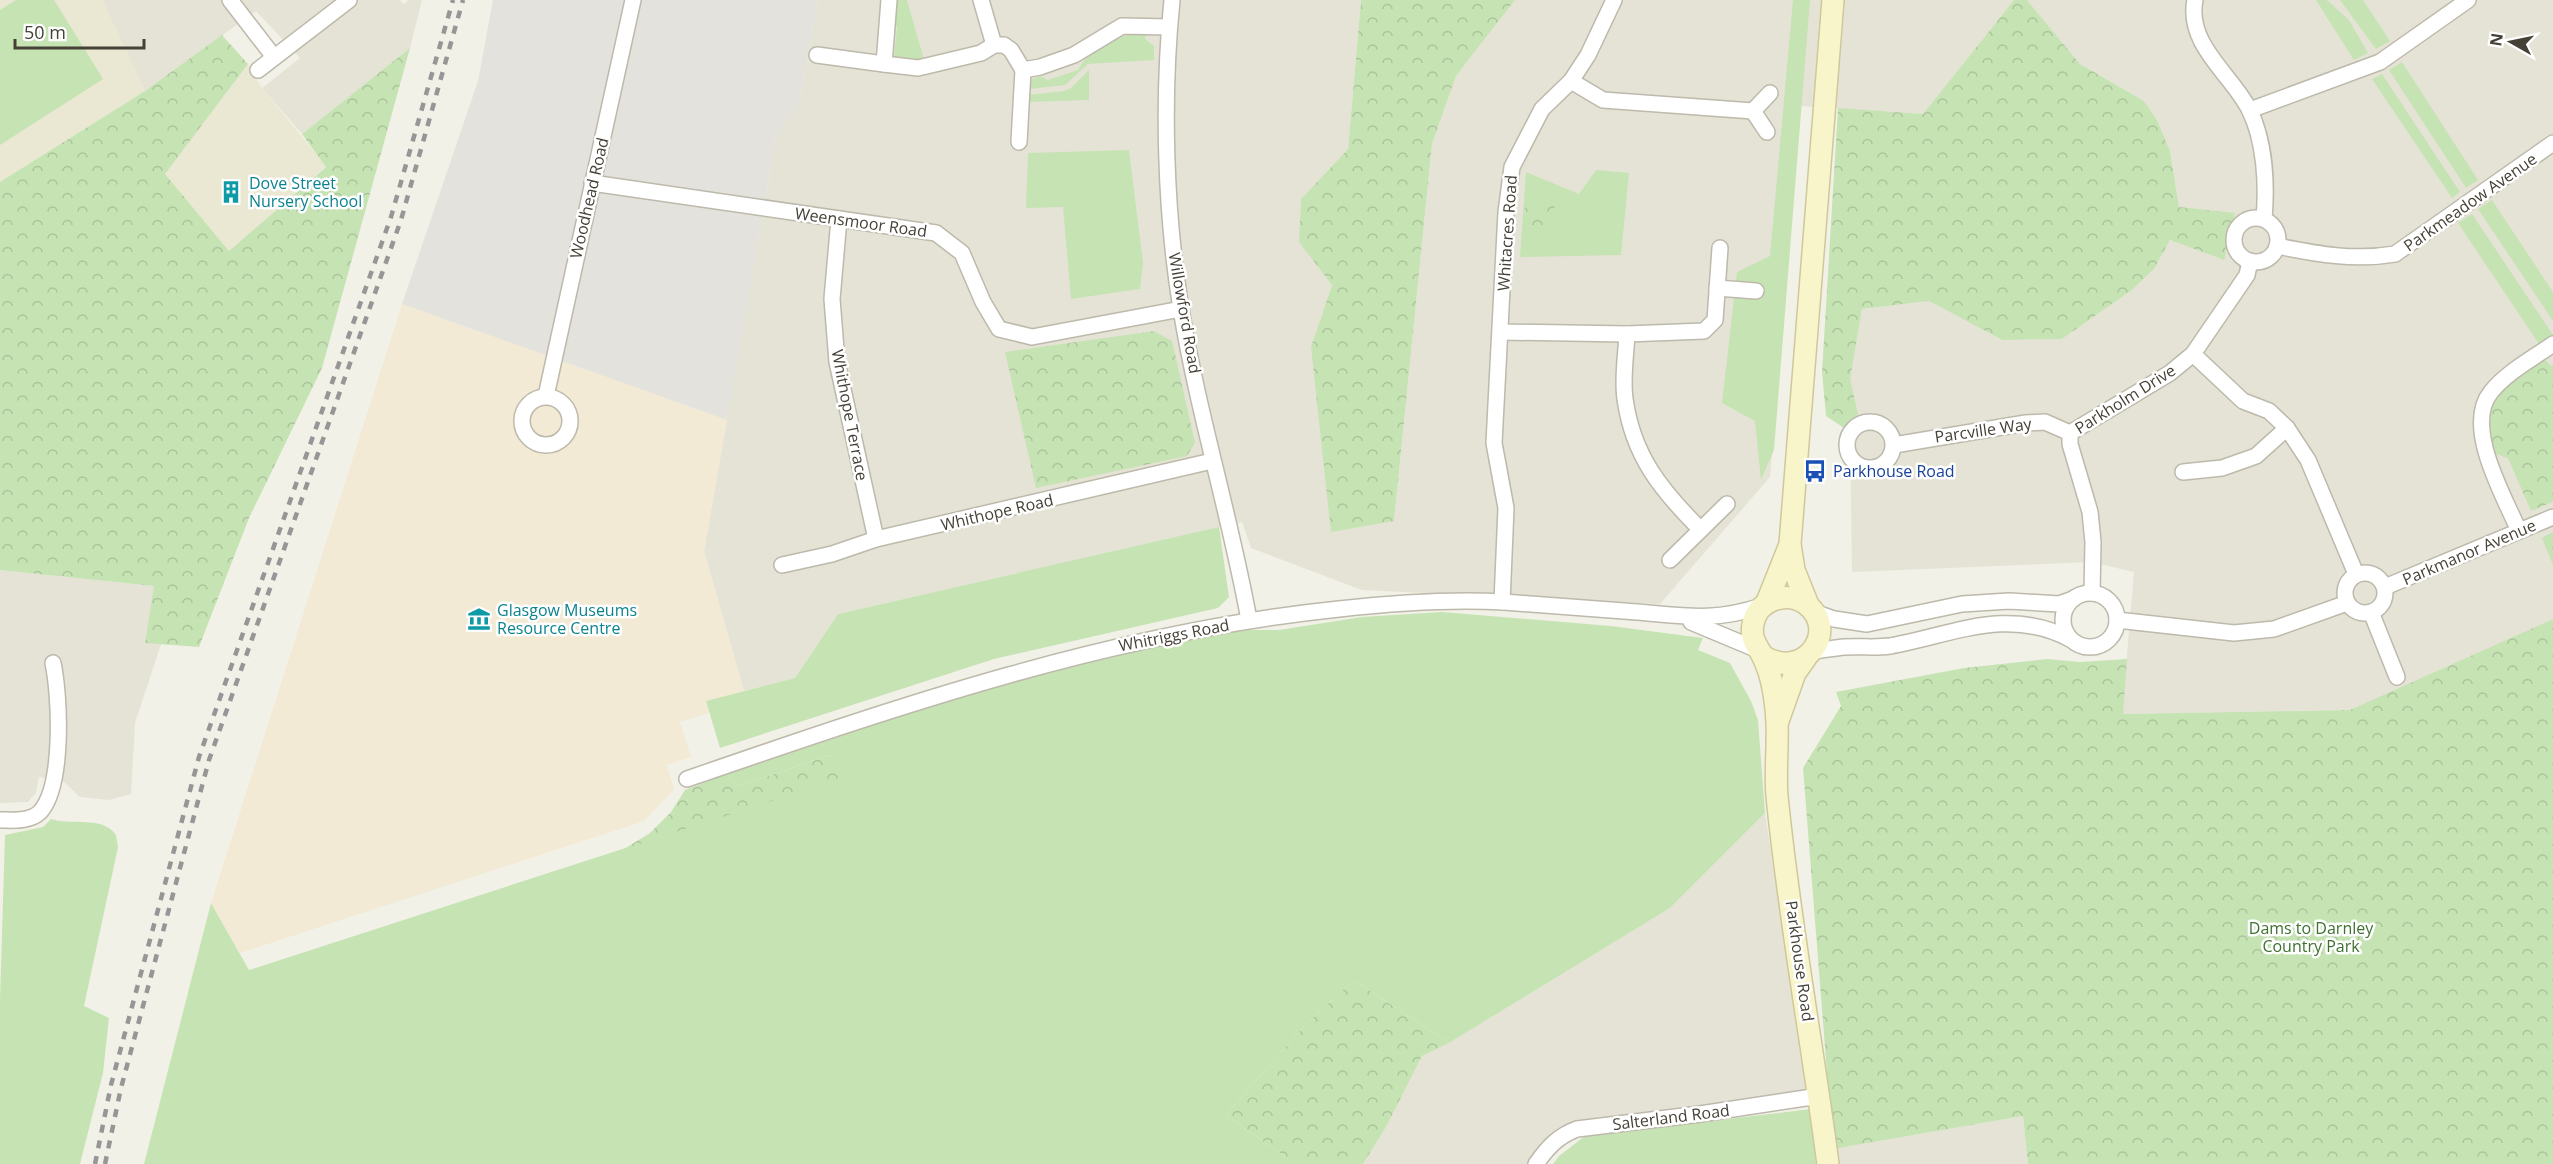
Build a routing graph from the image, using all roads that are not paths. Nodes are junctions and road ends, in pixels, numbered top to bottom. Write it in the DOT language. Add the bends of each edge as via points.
graph roads {
  1 [pos="230,0"];
  2 [pos="349,0"];
  3 [pos="633,0"];
  4 [pos="889,0"];
  5 [pos="981,0"];
  6 [pos="1172,0"];
  7 [pos="1614,0"];
  8 [pos="1833,0"];
  9 [pos="2195,0"];
  10 [pos="2468,0"];
  11 [pos="1169,27"];
  12 [pos="994,45"];
  13 [pos="817,55"];
  14 [pos="274,57"];
  15 [pos="884,64"];
  16 [pos="258,70"];
  17 [pos="1023,70"];
  18 [pos="1571,81"];
  19 [pos="1770,93"];
  20 [pos="2250,110"];
  21 [pos="1754,111"];
  22 [pos="1767,132"];
  23 [pos="1019,142"];
  24 [pos="2553,142"];
  25 [pos="592,183"];
  26 [pos="839,219"];
  27 [pos="2264,219"];
  28 [pos="2277,246"];
  29 [pos="1720,248"];
  30 [pos="2250,261"];
  31 [pos="1717,288"];
  32 [pos="1756,291"];
  33 [pos="1181,309"];
  34 [pos="1501,332"];
  35 [pos="1627,334"];
  36 [pos="2553,344"];
  37 [pos="2193,354"];
  38 [pos="546,396"];
  39 [pos="2287,428"];
  40 [pos="2070,433"];
  41 [pos="1894,445"];
  42 [pos="1212,461"];
  43 [pos="2183,472"];
  44 [pos="1726,504"];
  45 [pos="2553,517"];
  46 [pos="1700,529"];
  47 [pos="2518,531"];
  48 [pos="876,539"];
  49 [pos="1790,544"];
  50 [pos="1670,560"];
  51 [pos="782,566"];
  52 [pos="2356,574"];
  53 [pos="2385,587"];
  54 [pos="2092,593"];
  55 [pos="2073,599"];
  56 [pos="1502,602"];
  57 [pos="2347,603"];
  58 [pos="1765,604"];
  59 [pos="1811,609"];
  60 [pos="2371,612"];
  61 [pos="1679,618"];
  62 [pos="1249,620"];
  63 [pos="2117,620"];
  64 [pos="2070,639"];
  65 [pos="1760,653"];
  66 [pos="1809,655"];
  67 [pos="53,663"];
  68 [pos="2397,677"];
  69 [pos="1777,723"];
  70 [pos="687,779"];
  71 [pos="0,820"];
  72 [pos="1819,1096"];
  73 [pos="1536,1164"];
  74 [pos="1828,1164"];
  1 -- 14 [label="street"];
  2 -- 14 [label="street"];
  3 -- 25 [label="street, Woodhead Road"];
  4 -- 15 [label="street"];
  5 -- 12 [label="street"];
  6 -- 11 [label="street, Willowford Road"];
  7 -- 18 [label="street, Whitacres Road"];
  8 -- 49 [label="main road, Parkhouse Road"];
  9 -- 20 [label="street" via="2194,25 2202,44"];
  10 -- 20 [label="street" via="2380,62"];
  11 -- 17 [label="street" via="1122,26 1074,55"];
  11 -- 33 [label="street, Willowford Road" via="1167,203"];
  12 -- 15 [label="street" via="981,53 918,68"];
  12 -- 17 [label="street" via="1011,50"];
  13 -- 15 [label="street"];
  14 -- 16 [label="street"];
  17 -- 23 [label="street"];
  18 -- 21 [label="street" via="1603,100"];
  18 -- 34 [label="street, Whitacres Road" via="1542,109 1512,166"];
  19 -- 21 [label="street"];
  20 -- 27 [label="street" via="2267,185"];
  21 -- 22 [label="street"];
  24 -- 28 [label="street, Parkmeadow Avenue" via="2395,254 2330,257"];
  25 -- 26 [label="street, Weensmoor Road"];
  25 -- 38 [label="street, Woodhead Road"];
  26 -- 33 [label="street, Weensmoor Road" via="936,233 962,253 999,329 1032,337"];
  26 -- 48 [label="street, Whithope Terrace" via="832,299 837,362"];
  27 -- 28 [label="street" via="2278,235"];
  27 -- 30 [label="street" via="2252,218 2241,223 2234,233 2234,245"];
  28 -- 30 [label="street" via="2266,259"];
  29 -- 31 [label="street"];
  30 -- 37 [label="street, Parkholm Drive" via="2247,275"];
  31 -- 32 [label="street"];
  31 -- 35 [label="street" via="1715,320 1704,331"];
  33 -- 42 [label="street, Willowford Road"];
  34 -- 35 [label="street"];
  34 -- 56 [label="street, Whitacres Road" via="1494,443 1506,508"];
  35 -- 46 [label="street" via="1624,397 1636,443 1664,493"];
  36 -- 47 [label="street" via="2505,377 2489,393 2481,410 2484,447"];
  37 -- 39 [label="street" via="2243,402 2269,411"];
  37 -- 40 [label="street, Parkholm Drive"];
  39 -- 43 [label="street" via="2256,456 2222,468"];
  39 -- 52 [label="street" via="2308,460"];
  40 -- 41 [label="street, Parcville Way" via="2045,423 2026,423"];
  40 -- 54 [label="street, Parkholm Drive" via="2092,528"];
  42 -- 48 [label="street, Whithope Road"];
  42 -- 62 [label="street, Willowford Road"];
  44 -- 46 [label="street"];
  45 -- 47 [label="street, Parkmanor Avenue"];
  46 -- 50 [label="street"];
  47 -- 53 [label="street, Parkmanor Avenue"];
  48 -- 51 [label="street, Whithope Road"];
  49 -- 58 [label="main road, Parkhouse Road"];
  49 -- 59 [label="main road, Parkhouse Road" via="1794,570"];
  52 -- 53 [label="street, Parkmanor Avenue" via="2368,572"];
  52 -- 57 [label="street" via="2344,592"];
  53 -- 60 [label="street, Parkmanor Avenue" via="2380,607"];
  54 -- 55 [label="street"];
  54 -- 63 [label="street" via="2111,603"];
  55 -- 59 [label="street" via="2060,604 1970,603 1867,624 1834,619"];
  55 -- 64 [label="street" via="2062,622"];
  56 -- 61 [label="street, Whitriggs Road"];
  56 -- 62 [label="street, Whitriggs Road" via="1340,608"];
  57 -- 60 [label="street" via="2353,610"];
  57 -- 63 [label="street" via="2274,629 2234,633"];
  58 -- 59 [label="main road" via="1789,597"];
  58 -- 61 [label="street, Whitriggs Road" via="1727,617"];
  58 -- 65 [label="main road, Parkhouse Road" via="1753,621 1752,634"];
  59 -- 66 [label="main road, Parkhouse Road" via="1819,632"];
  60 -- 68 [label="street"];
  61 -- 65 [label="street, Whitriggs Road" via="1710,628"];
  62 -- 70 [label="street, Whitriggs Road" via="1162,636 981,682"];
  63 -- 64 [label="street" via="2104,644 2086,647"];
  64 -- 66 [label="street" via="2045,628 1988,624 1955,628 1878,648 1844,647"];
  65 -- 66 [label="main road" via="1784,665"];
  65 -- 69 [label="main road, Parkhouse Road"];
  66 -- 69 [label="main road, Parkhouse Road" via="1795,673"];
  67 -- 71 [label="street" via="59,704 50,792 34,816"];
  69 -- 72 [label="main road, Parkhouse Road" via="1777,794"];
  72 -- 73 [label="street, Salterland Road" via="1577,1128 1548,1147"];
  72 -- 74 [label="main road, Parkhouse Road"];
}
